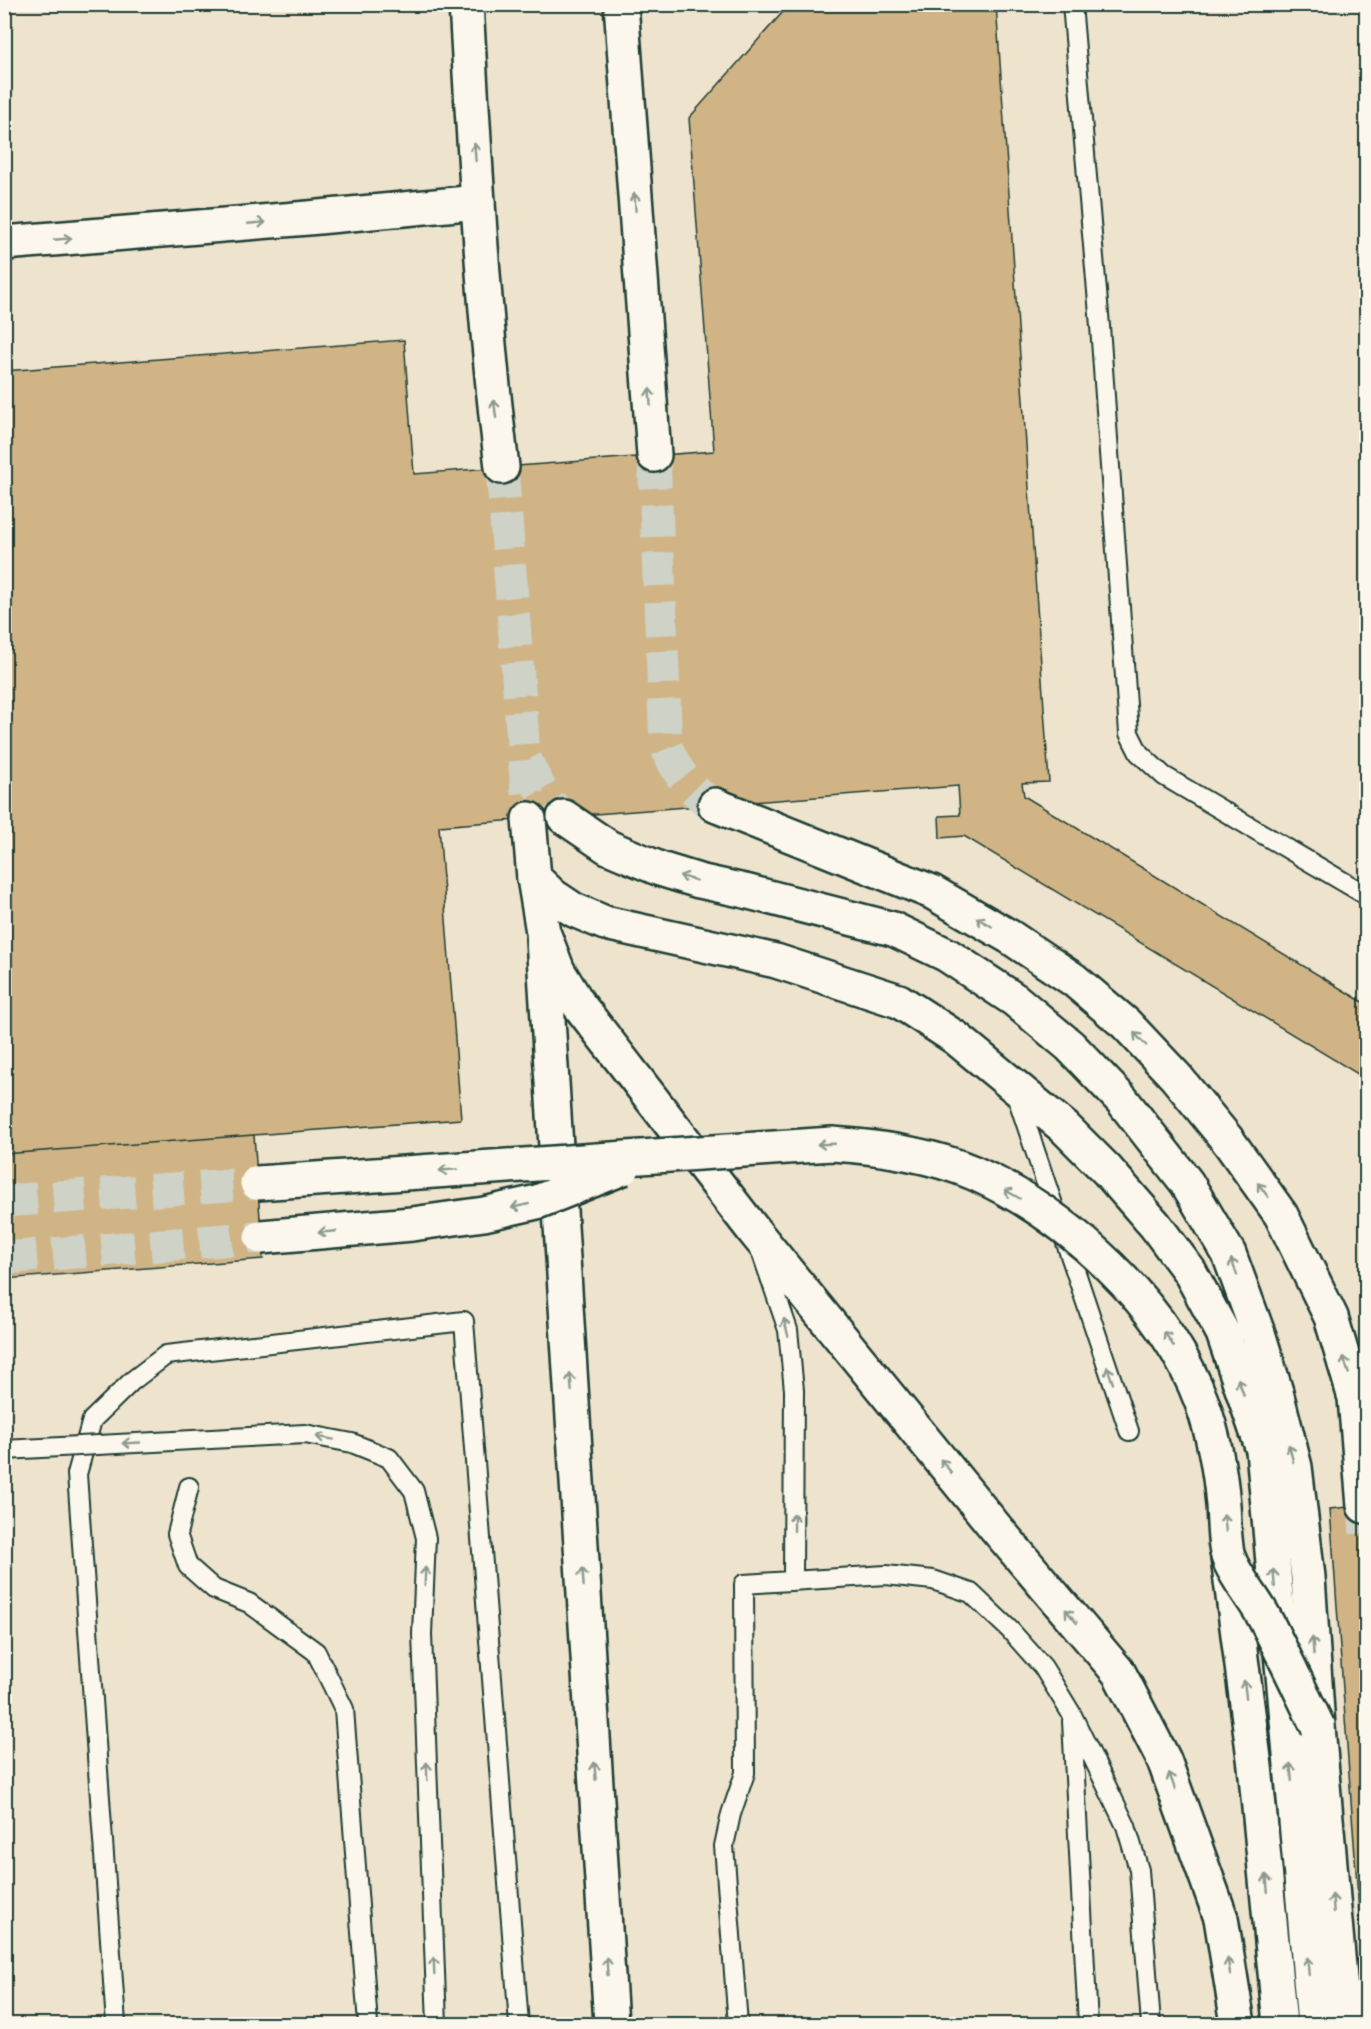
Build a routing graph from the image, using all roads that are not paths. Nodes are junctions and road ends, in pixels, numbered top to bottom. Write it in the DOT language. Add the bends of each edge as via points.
graph roads {
  1 [pos="466,4"];
  2 [pos="621,4"];
  3 [pos="1072,4"];
  4 [pos="478,202"];
  5 [pos="4,243"];
  6 [pos="654,455"];
  7 [pos="502,467"];
  8 [pos="715,805"];
  9 [pos="564,817"];
  10 [pos="529,819"];
  11 [pos="534,878"];
  12 [pos="1366,895"];
  13 [pos="543,932"];
  14 [pos="1013,1085"];
  15 [pos="653,1156"];
  16 [pos="257,1183"];
  17 [pos="754,1231"];
  18 [pos="261,1237"];
  19 [pos="1129,1431"];
  20 [pos="4,1450"];
  21 [pos="189,1487"];
  22 [pos="1364,1506"];
  23 [pos="1228,1558"];
  24 [pos="793,1580"];
  25 [pos="1071,1713"];
  26 [pos="1318,1727"];
  27 [pos="116,2025"];
  28 [pos="368,2025"];
  29 [pos="436,2025"];
  30 [pos="519,2025"];
  31 [pos="611,2025"];
  32 [pos="738,2025"];
  33 [pos="1088,2025"];
  34 [pos="1151,2025"];
  35 [pos="1238,2025"];
  36 [pos="1280,2025"];
  37 [pos="1314,2025"];
  38 [pos="1344,2025"];
  4 -- 1 [label="main road, one-way"];
  6 -- 2 [label="main road, one-way"];
  3 -- 12 [label="lane" via="1129,733 1139,753 1164,776"];
  5 -- 4 [label="main road, one-way"];
  7 -- 4 [label="main road, one-way"];
  22 -- 8 [label="main road, one-way" via="1355,1398 1331,1317 1281,1215 1176,1077 1074,980 1010,937 932,892"];
  26 -- 9 [label="main road, one-way" via="1308,1577 1295,1467 1276,1392 1229,1254 1187,1183 1122,1100 1070,1046 1006,994 947,955 893,929 660,869 608,847"];
  10 -- 11 [label="main road"];
  11 -- 13 [label="main road"];
  11 -- 14 [label="main road" via="574,910 605,922 777,961 899,1001 956,1038"];
  13 -- 17 [label="main road" via="558,971 579,1005"];
  31 -- 13 [label="main road, one-way"];
  19 -- 14 [label="lane, one-way"];
  37 -- 14 [label="main road, one-way" via="1263,1450 1223,1333 1190,1272 1107,1170"];
  15 -- 16 [label="main road, one-way, bridge"];
  15 -- 18 [label="main road, one-way, bridge" via="537,1202 484,1214"];
  23 -- 15 [label="main road, one-way, bridge" via="1213,1440 1187,1370 1168,1338 1121,1278 1055,1221 973,1173 881,1147 832,1144"];
  24 -- 17 [label="lane, one-way" via="794,1390 788,1330"];
  35 -- 17 [label="main road, one-way" via="1221,1918 1164,1760 1119,1673"];
  29 -- 20 [label="lane, one-way, bridge" via="422,1634 426,1538 414,1491 389,1458 352,1443 305,1434"];
  21 -- 28 [label="lane" via="177,1534 188,1566 214,1589 249,1603 316,1652 344,1709"];
  23 -- 26 [label="main road, bridge" via="1263,1615"];
  36 -- 23 [label="main road, one-way" via="1255,1766"];
  24 -- 25 [label="lane" via="886,1575 933,1580 970,1593 1043,1667"];
  24 -- 32 [label="lane" via="744,1584 745,1773 724,1846"];
  25 -- 33 [label="lane"];
  25 -- 34 [label="lane" via="1126,1826 1139,1870"];
  38 -- 26 [label="main road, one-way"];
  27 -- 30 [label="lane" via="77,1474 92,1420 166,1355 464,1321"];
}
